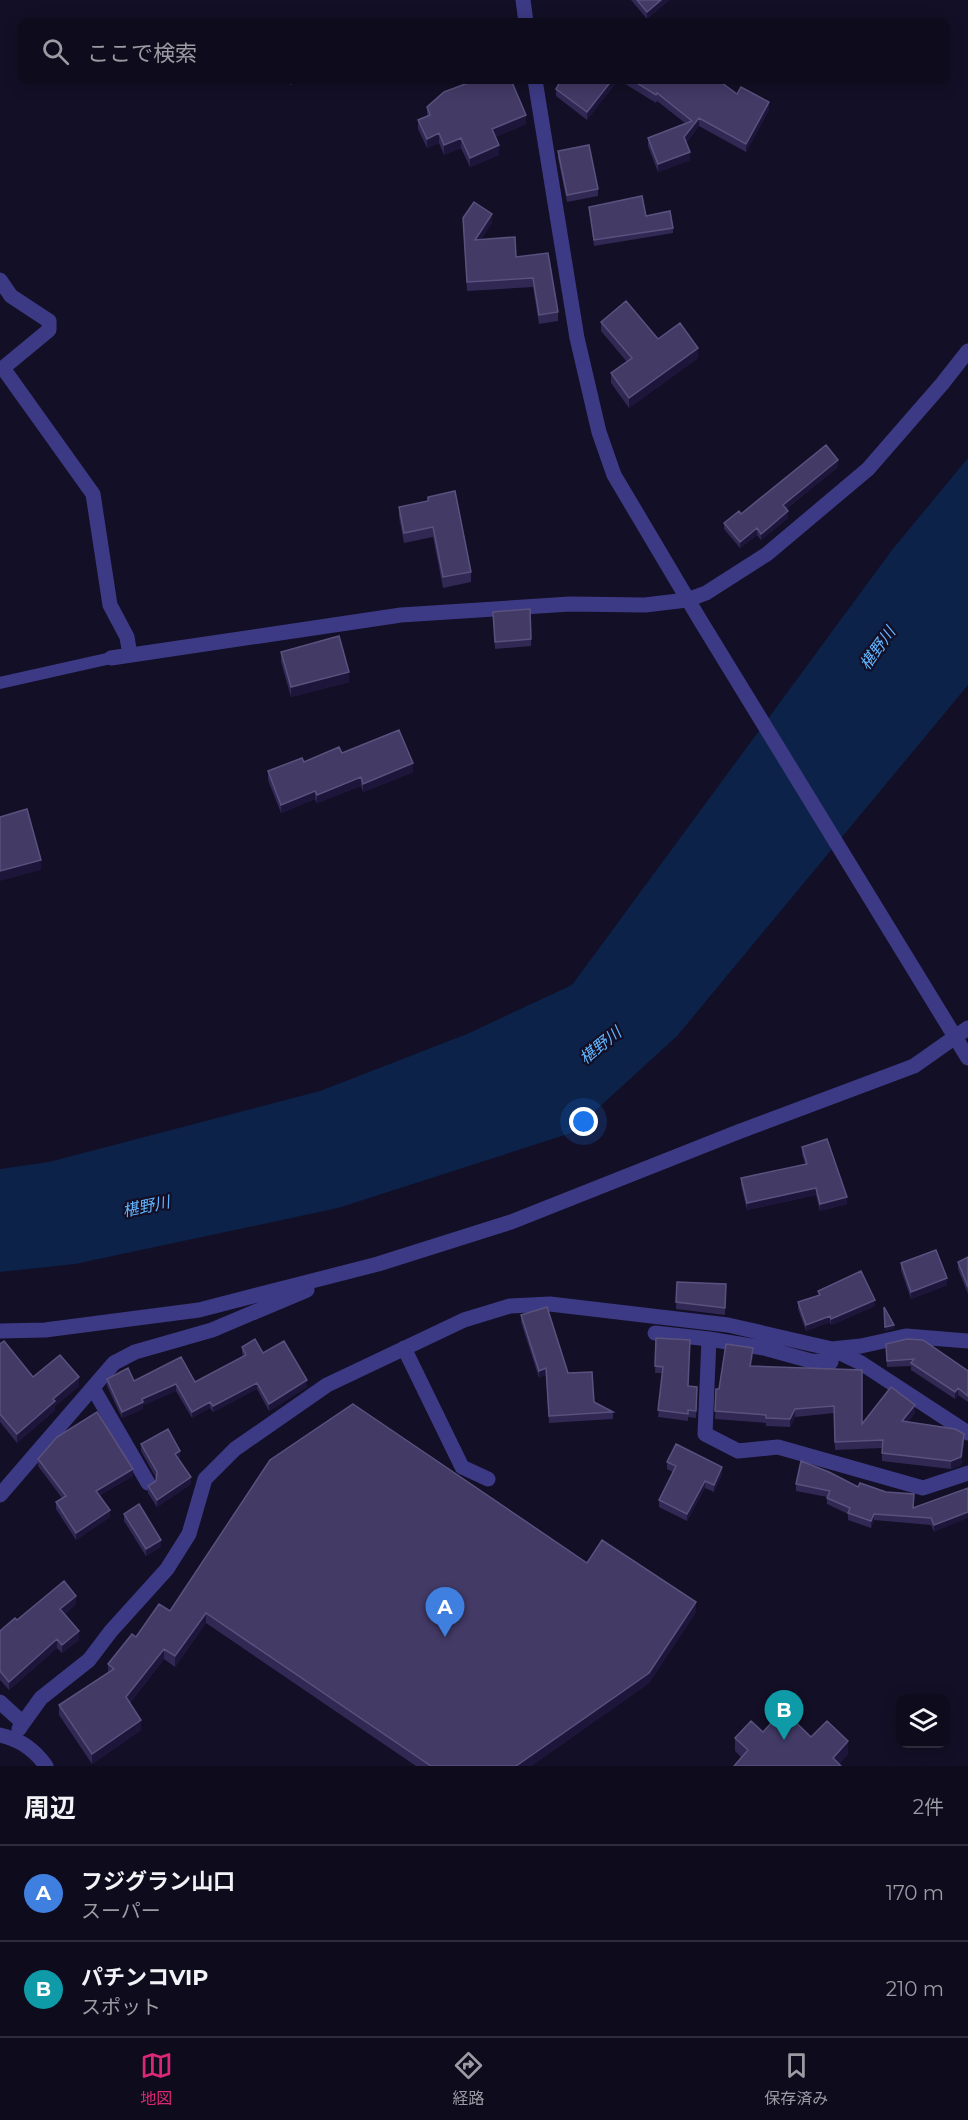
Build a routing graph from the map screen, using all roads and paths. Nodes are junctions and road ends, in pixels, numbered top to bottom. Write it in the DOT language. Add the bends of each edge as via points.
graph roads {
  1 [pos="522,0"];
  2 [pos="525,18"];
  3 [pos="536,84"];
  4 [pos="0,280"];
  5 [pos="968,351"];
  6 [pos="687,600"];
  7 [pos="130,655"];
  8 [pos="111,658"];
  9 [pos="0,683"];
  10 [pos="962,1032"];
  11 [pos="968,1058"];
  12 [pos="345,1273"];
  13 [pos="0,1331"];
  14 [pos="655,1333"];
  15 [pos="709,1339"];
  16 [pos="968,1341"];
  17 [pos="404,1348"];
  18 [pos="831,1349"];
  19 [pos="93,1388"];
  20 [pos="968,1433"];
  21 [pos="968,1473"];
  22 [pos="488,1479"];
  23 [pos="148,1483"];
  24 [pos="0,1494"];
  25 [pos="0,1702"];
  26 [pos="23,1723"];
  27 [pos="6,1736"];
  28 [pos="46,1766"];
  1 -- 2 [label="street"];
  3 -- 6 [label="street" via="561,246 599,432 614,475"];
  4 -- 7 [label="street" via="11,296 49,321 49,330 3,368 93,494 110,605 127,637"];
  5 -- 6 [label="street" via="868,469 768,555 706,594"];
  6 -- 7 [label="street" via="570,603 401,615"];
  6 -- 10 [label="street" via="941,1011"];
  7 -- 8 [label="street"];
  8 -- 9 [label="lane"];
  10 -- 11 [label="street"];
  10 -- 12 [label="street" via="914,1066 511,1222"];
  12 -- 13 [label="street" via="199,1310 45,1330"];
  12 -- 19 [label="street" via="212,1330 135,1352 114,1363"];
  14 -- 15 [label="street"];
  15 -- 18 [label="street" via="811,1361 831,1362"];
  15 -- 21 [label="street" via="705,1434 738,1451 778,1447 923,1488"];
  16 -- 18 [label="street" via="906,1336"];
  17 -- 18 [label="street" via="464,1320 510,1306 550,1304 728,1325"];
  17 -- 22 [label="street" via="462,1467"];
  17 -- 26 [label="street" via="327,1384 236,1449 205,1479 189,1534 167,1569 88,1660 41,1698"];
  18 -- 20 [label="street" via="861,1363"];
  19 -- 23 [label="street"];
  19 -- 24 [label="street"];
  25 -- 26 [label="street"];
  26 -- 27 [label="street"];
  27 -- 28 [label="street" via="30,1748"];
}
